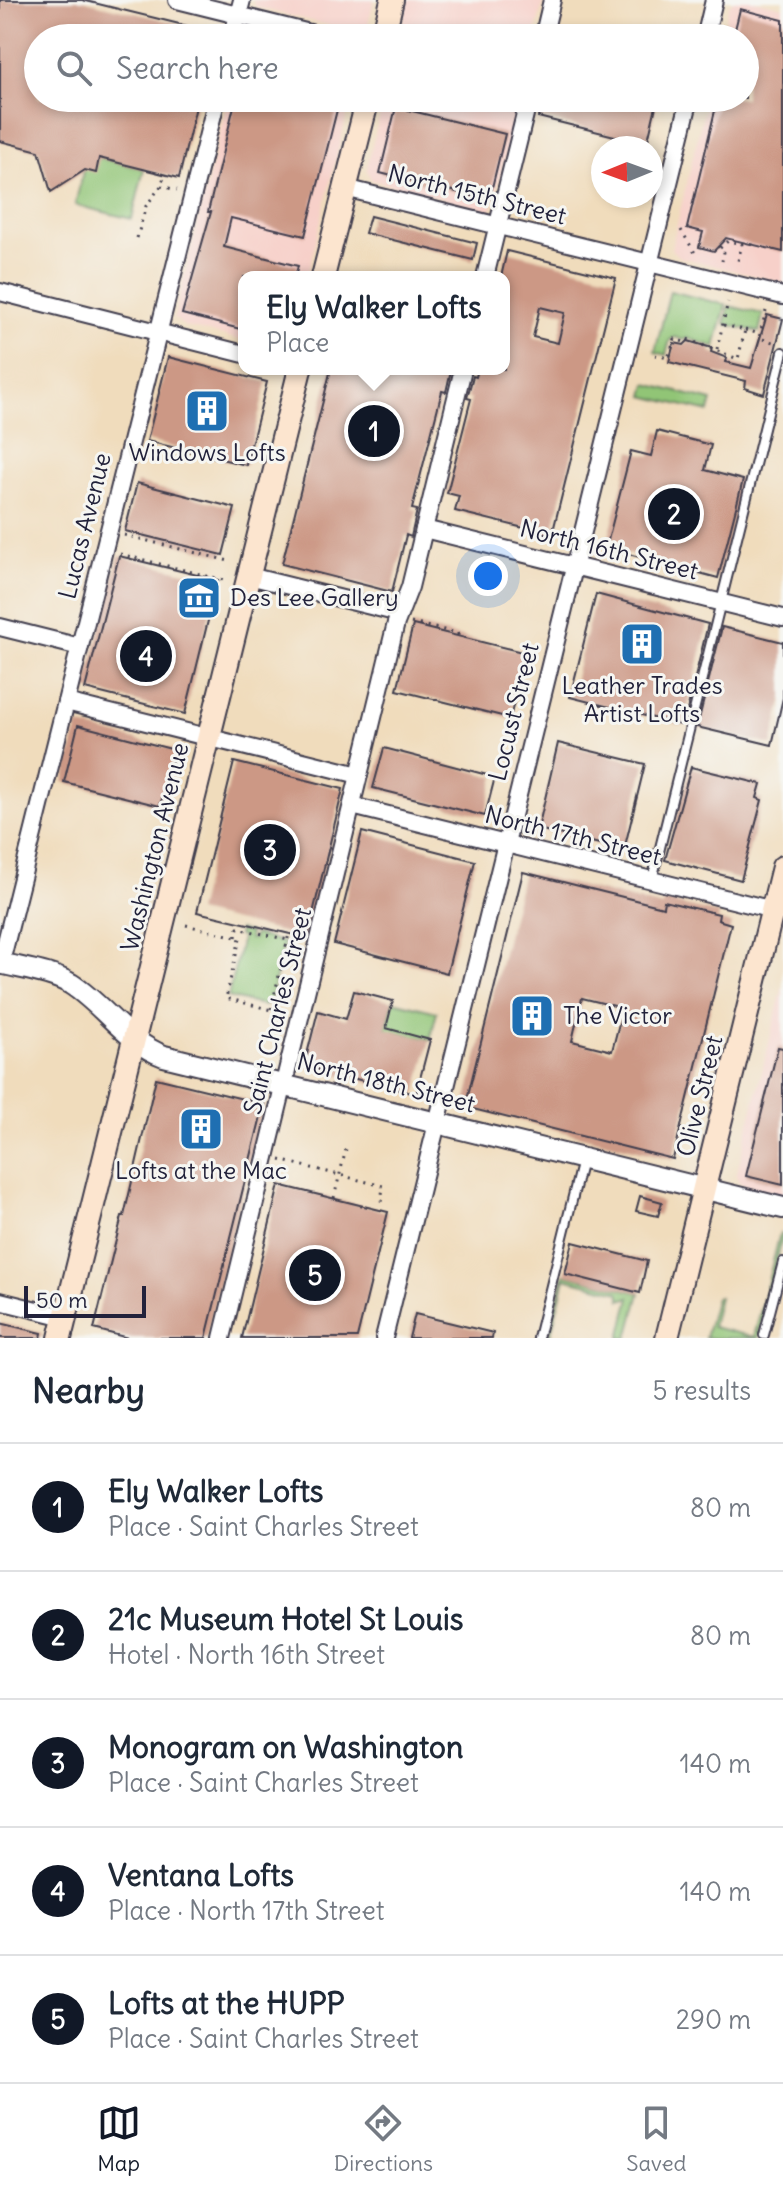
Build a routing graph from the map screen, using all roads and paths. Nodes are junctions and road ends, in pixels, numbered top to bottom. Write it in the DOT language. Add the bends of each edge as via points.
graph roads {
  1 [pos="177,0"];
  2 [pos="392,0"];
  3 [pos="552,0"];
  4 [pos="714,0"];
  5 [pos="240,8"];
  6 [pos="288,24"];
  7 [pos="386,24"];
  8 [pos="546,24"];
  9 [pos="708,24"];
  10 [pos="214,112"];
  11 [pos="364,112"];
  12 [pos="526,112"];
  13 [pos="687,112"];
  14 [pos="165,174"];
  15 [pos="345,188"];
  16 [pos="498,225"];
  17 [pos="681,230"];
  18 [pos="137,238"];
  19 [pos="697,256"];
  20 [pos="722,261"];
  21 [pos="650,263"];
  22 [pos="737,265"];
  23 [pos="324,271"];
  24 [pos="486,271"];
  25 [pos="0,292"];
  26 [pos="783,296"];
  27 [pos="728,302"];
  28 [pos="766,311"];
  29 [pos="723,325"];
  30 [pos="745,330"];
  31 [pos="159,332"];
  32 [pos="761,334"];
  33 [pos="776,343"];
  34 [pos="717,349"];
  35 [pos="238,352"];
  36 [pos="783,352"];
  37 [pos="655,355"];
  38 [pos="738,359"];
  39 [pos="736,365"];
  40 [pos="299,375"];
  41 [pos="462,375"];
  42 [pos="424,529"];
  43 [pos="122,534"];
  44 [pos="116,553"];
  45 [pos="229,561"];
  46 [pos="575,566"];
  47 [pos="249,576"];
  48 [pos="224,580"];
  49 [pos="721,603"];
  50 [pos="405,618"];
  51 [pos="783,618"];
  52 [pos="0,627"];
  53 [pos="458,636"];
  54 [pos="80,647"];
  55 [pos="66,702"];
  56 [pos="209,738"];
  57 [pos="359,775"];
  58 [pos="352,806"];
  59 [pos="506,844"];
  60 [pos="783,867"];
  61 [pos="652,880"];
  62 [pos="778,911"];
  63 [pos="186,925"];
  64 [pos="253,932"];
  65 [pos="289,934"];
  66 [pos="236,937"];
  67 [pos="251,939"];
  68 [pos="288,940"];
  69 [pos="0,964"];
  70 [pos="271,1009"];
  71 [pos="279,1012"];
  72 [pos="135,1040"];
  73 [pos="285,1085"];
  74 [pos="693,1091"];
  75 [pos="709,1095"];
  76 [pos="437,1123"];
  77 [pos="682,1135"];
  78 [pos="698,1138"];
  79 [pos="346,1149"];
  80 [pos="582,1159"];
  81 [pos="279,1160"];
  82 [pos="340,1175"];
  83 [pos="703,1189"];
  84 [pos="334,1198"];
  85 [pos="381,1203"];
  86 [pos="783,1208"];
  87 [pos="783,1262"];
  88 [pos="0,1301"];
  89 [pos="63,1328"];
  90 [pos="764,1335"];
  91 [pos="222,1338"];
  92 [pos="384,1338"];
  93 [pos="538,1338"];
  94 [pos="667,1338"];
  1 -- 5 [label="street"];
  2 -- 7 [label="main road"];
  3 -- 8 [label="street"];
  4 -- 9 [label="street"];
  5 -- 6 [label="street"];
  10 -- 31 [label="street, Lucas Avenue"];
  11 -- 15 [label="main road"];
  12 -- 16 [label="street"];
  13 -- 21 [label="street, Locust Street"];
  14 -- 18 [label="path" via="146,206"];
  15 -- 16 [label="street, North 15th Street"];
  15 -- 23 [label="main road"];
  16 -- 21 [label="street, North 15th Street"];
  16 -- 24 [label="street"];
  17 -- 19 [label="path"];
  20 -- 22 [label="path" via="719,247 728,241 742,244"];
  21 -- 26 [label="street, North 15th Street"];
  21 -- 46 [label="street, Locust Street"];
  25 -- 31 [label="street"];
  27 -- 29 [label="path"];
  28 -- 32 [label="path"];
  29 -- 30 [label="path"];
  29 -- 34 [label="path"];
  30 -- 32 [label="path"];
  30 -- 38 [label="path"];
  31 -- 35 [label="street"];
  31 -- 54 [label="street, Lucas Avenue"];
  32 -- 33 [label="path" via="759,338"];
  34 -- 37 [label="path" via="675,339 668,358"];
  34 -- 38 [label="path"];
  36 -- 49 [label="lane"];
  38 -- 39 [label="path"];
  40 -- 47 [label="main road, Washington Avenue"];
  41 -- 42 [label="street, Saint Charles Street"];
  42 -- 46 [label="street, North 16th Street"];
  42 -- 50 [label="street, Saint Charles Street"];
  43 -- 45 [label="path"];
  44 -- 48 [label="path"];
  46 -- 49 [label="street, North 16th Street"];
  46 -- 59 [label="street, Locust Street"];
  47 -- 50 [label="street"];
  47 -- 56 [label="main road, Washington Avenue"];
  49 -- 51 [label="street, North 16th Street"];
  49 -- 61 [label="lane"];
  50 -- 53 [label="path"];
  50 -- 57 [label="street, Saint Charles Street"];
  52 -- 54 [label="street"];
  54 -- 55 [label="street, Lucas Avenue"];
  55 -- 56 [label="street"];
  55 -- 69 [label="street, Lucas Avenue"];
  56 -- 57 [label="street"];
  56 -- 72 [label="main road, Washington Avenue"];
  57 -- 58 [label="street, Saint Charles Street"];
  58 -- 59 [label="street, North 17th Street"];
  58 -- 73 [label="street, Saint Charles Street"];
  59 -- 61 [label="street, North 17th Street"];
  59 -- 76 [label="street, Locust Street"];
  60 -- 62 [label="main road, Olive Street"];
  61 -- 62 [label="street, North 17th Street"];
  62 -- 83 [label="main road, Olive Street"];
  63 -- 66 [label="path"];
  64 -- 66 [label="path" via="238,928"];
  64 -- 67 [label="path"];
  64 -- 68 [label="path"];
  65 -- 68 [label="path"];
  66 -- 70 [label="path" via="240,938 226,998"];
  68 -- 70 [label="path"];
  69 -- 72 [label="street, North 18th Street" via="71,984"];
  70 -- 71 [label="path"];
  72 -- 73 [label="street, North 18th Street" via="164,1056"];
  72 -- 89 [label="main road, Washington Avenue"];
  73 -- 76 [label="street, North 18th Street"];
  73 -- 91 [label="street, Saint Charles Street"];
  74 -- 75 [label="path"];
  76 -- 80 [label="street, North 18th Street"];
  76 -- 92 [label="street, Locust Street"];
  77 -- 78 [label="path"];
  79 -- 82 [label="path"];
  80 -- 83 [label="street, North 18th Street"];
  80 -- 93 [label="lane"];
  81 -- 82 [label="path"];
  82 -- 84 [label="path"];
  82 -- 85 [label="path" via="383,1186"];
  83 -- 86 [label="street, North 18th Street"];
  83 -- 94 [label="main road, Olive Street"];
  87 -- 90 [label="lane"];
  88 -- 89 [label="street"];
}
